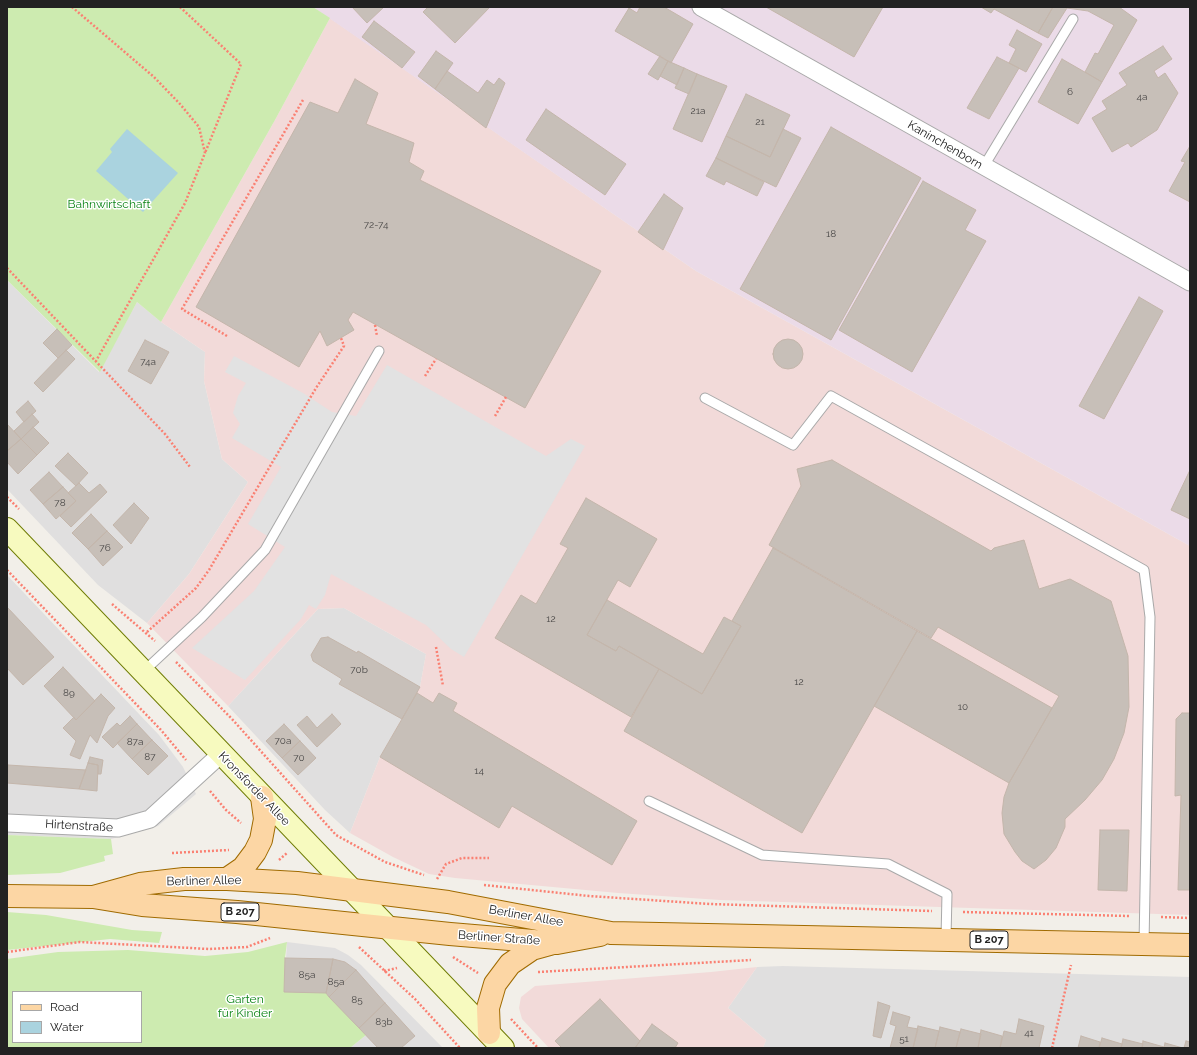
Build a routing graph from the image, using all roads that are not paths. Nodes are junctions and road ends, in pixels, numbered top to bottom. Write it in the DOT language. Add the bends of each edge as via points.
graph roads {
  1 [pos="700,7"];
  2 [pos="1073,19"];
  3 [pos="984,166"];
  4 [pos="1190,282"];
  5 [pos="379,351"];
  6 [pos="705,398"];
  7 [pos="7,529"];
  8 [pos="143,673"];
  9 [pos="221,754"];
  10 [pos="262,797"];
  11 [pos="649,801"];
  12 [pos="7,822"];
  13 [pos="227,878"];
  14 [pos="352,890"];
  15 [pos="7,896"];
  16 [pos="93,897"];
  17 [pos="388,928"];
  18 [pos="611,933"];
  19 [pos="946,938"];
  20 [pos="557,943"];
  21 [pos="1144,944"];
  22 [pos="1190,945"];
  23 [pos="496,1041"];
  1 -- 3 [label="street, Kaninchenborn"];
  2 -- 3 [label="lane"];
  3 -- 4 [label="street, Kaninchenborn"];
  5 -- 8 [label="lane" via="265,550 202,617"];
  6 -- 21 [label="lane" via="793,446 831,396 1144,570 1150,617"];
  7 -- 8 [label="main road, Kronsforder Allee"];
  8 -- 9 [label="main road, Kronsforder Allee"];
  9 -- 10 [label="main road, Kronsforder Allee"];
  9 -- 12 [label="street, Hirtenstraße" via="150,819 118,828"];
  10 -- 13 [label="main road" via="265,819 252,835 256,852 243,868"];
  10 -- 14 [label="main road, Kronsforder Allee"];
  11 -- 19 [label="lane" via="762,855 888,864 947,894"];
  13 -- 14 [label="main road, Berliner Allee / B 207"];
  13 -- 16 [label="main road, Berliner Allee / B 207" via="140,884"];
  14 -- 17 [label="main road, Kronsforder Allee"];
  14 -- 18 [label="main road, Berliner Allee / B 207" via="448,902"];
  15 -- 16 [label="main road, B 207"];
  16 -- 17 [label="main road, B 207" via="142,905"];
  17 -- 20 [label="main road, Berliner Straße / B 207"];
  17 -- 23 [label="main road, Kronsforder Allee"];
  18 -- 19 [label="main road, B 207"];
  18 -- 20 [label="main road, Berliner Straße / B 207"];
  19 -- 21 [label="main road, B 207"];
  20 -- 23 [label="main road" via="532,949 510,964 495,984 488,1008"];
  21 -- 22 [label="main road, B 207"];
}
